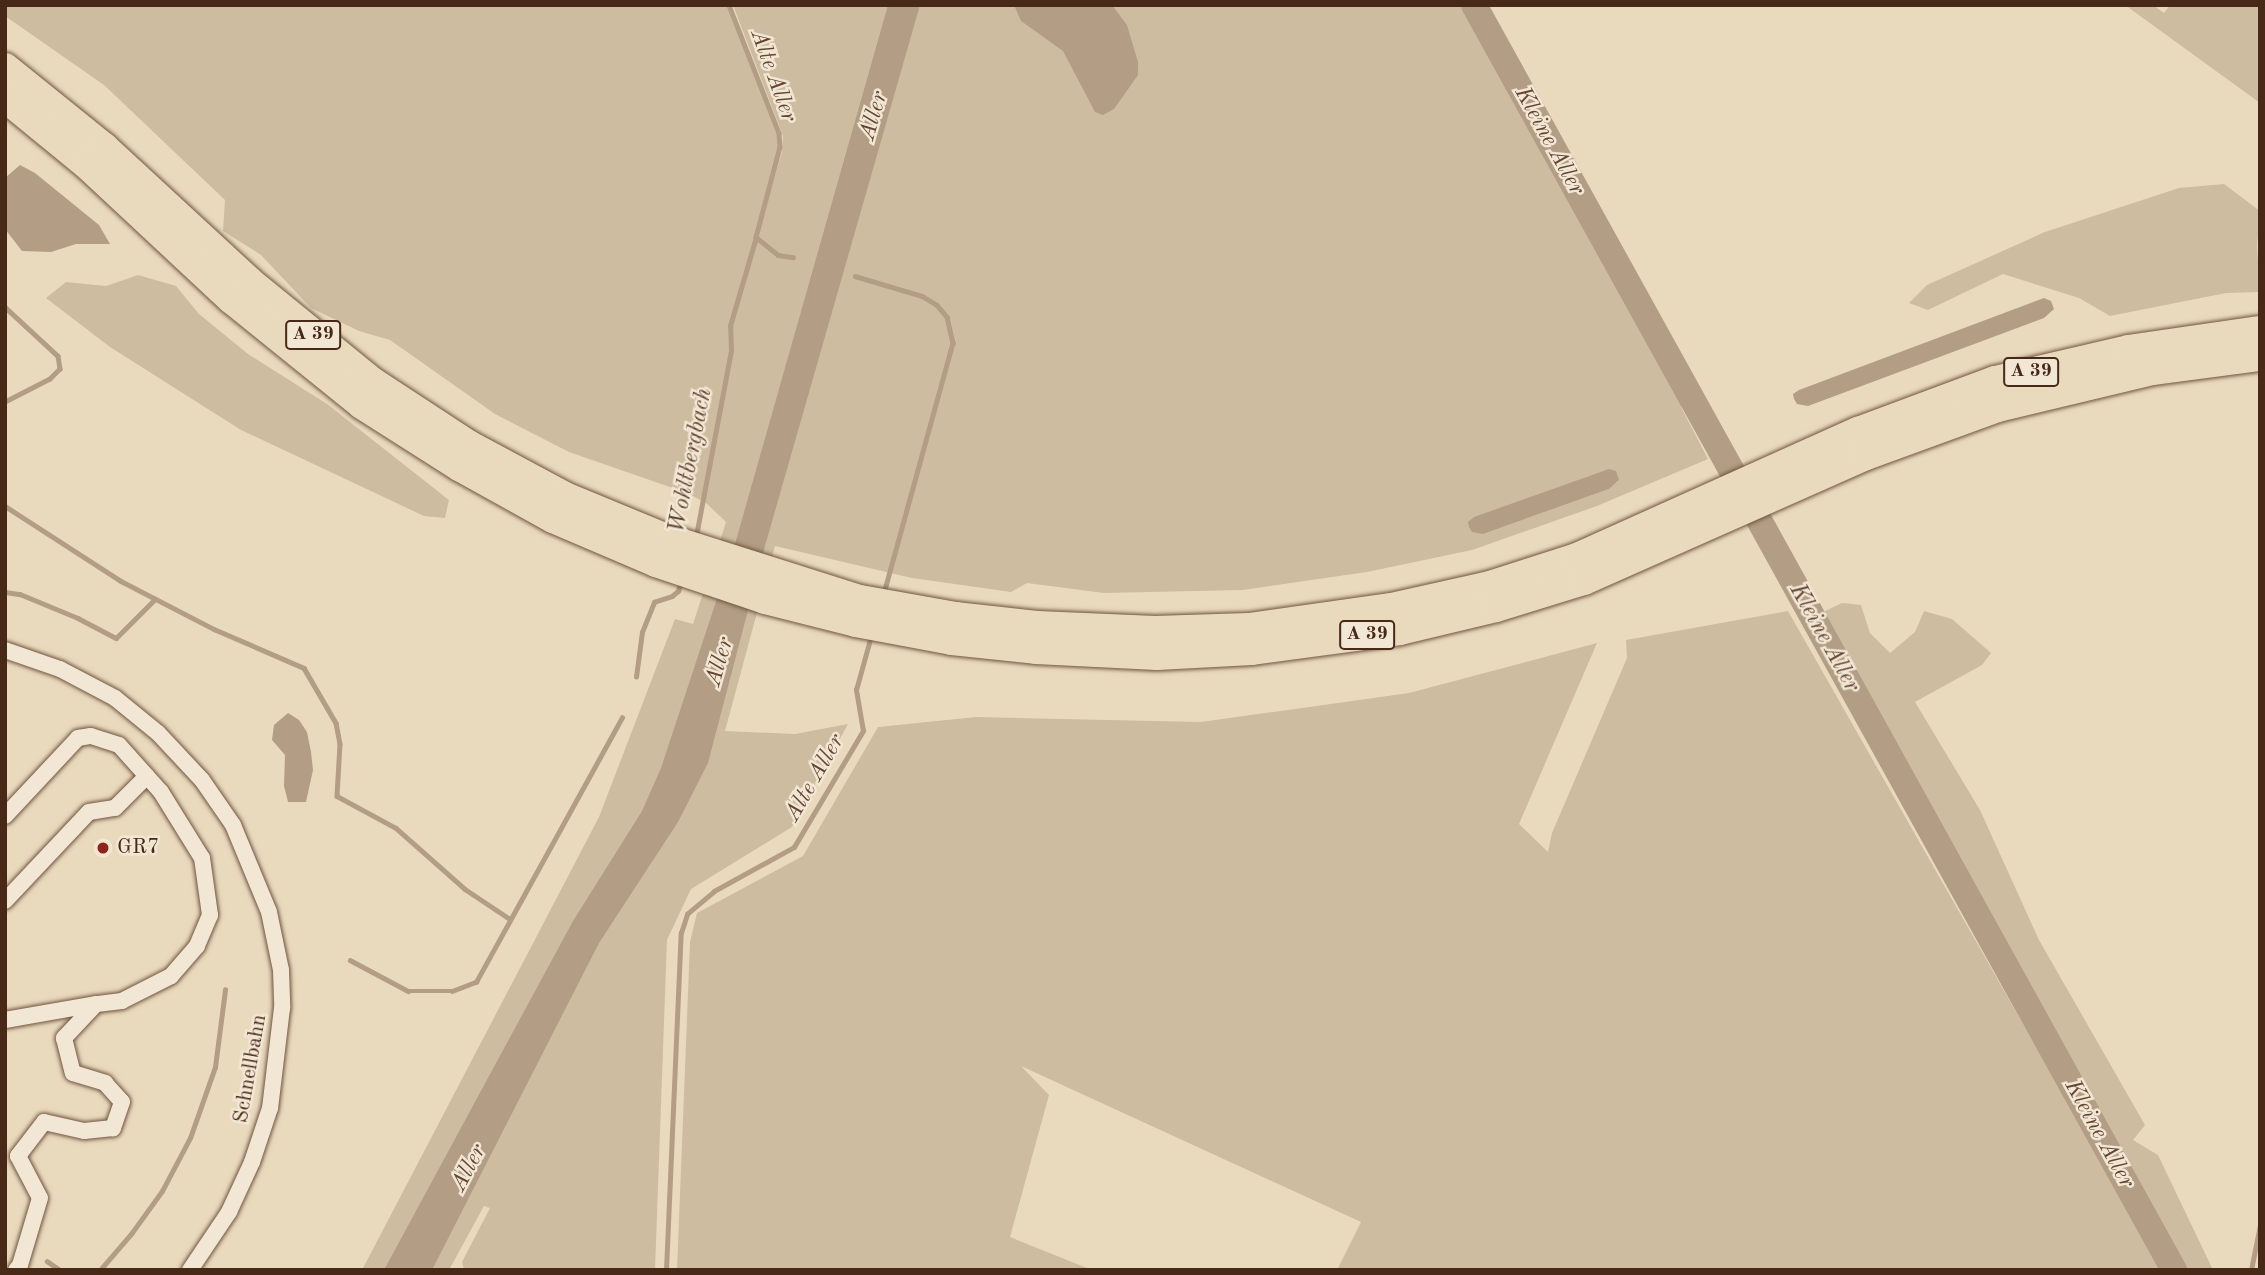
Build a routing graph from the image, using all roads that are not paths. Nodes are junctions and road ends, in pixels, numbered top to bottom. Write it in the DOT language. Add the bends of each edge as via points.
graph roads {
  1 [pos="5,68"];
  2 [pos="5,97"];
  3 [pos="2260,331"];
  4 [pos="2260,356"];
  5 [pos="1817,463"];
  6 [pos="660,550"];
  7 [pos="5,650"];
  8 [pos="147,776"];
  9 [pos="5,816"];
  10 [pos="5,901"];
  11 [pos="96,1004"];
  12 [pos="44,1011"];
  13 [pos="5,1020"];
  14 [pos="64,1038"];
  15 [pos="12,1154"];
  16 [pos="16,1270"];
  17 [pos="190,1270"];
  1 -- 6 [label="highway, A 39" via="104,148 248,281 372,382 480,452"];
  2 -- 6 [label="highway, A 39" via="88,164 232,299 362,404 553,518"];
  3 -- 5 [label="highway, A 39" via="2129,350 1994,381 1917,408"];
  4 -- 5 [label="highway, A 39" via="2152,370 1998,407"];
  5 -- 6 [label="highway, A 39" via="1678,526 1490,586 1392,608 1249,628 1037,638"];
  7 -- 17 [label="street, Schnellbahn" via="61,669 115,698 158,733 202,780 233,825 269,912 281,970 282,1007 270,1108 229,1212"];
  8 -- 9 [label="street" via="119,745 91,736 78,738"];
  8 -- 10 [label="street" via="115,808 89,812"];
  8 -- 11 [label="street" via="202,858 210,915 197,946 171,976 122,1001"];
  11 -- 12 [label="street"];
  11 -- 14 [label="street"];
  12 -- 13 [label="street"];
  12 -- 14 [label="street"];
  14 -- 15 [label="street" via="73,1073 105,1083 121,1102 113,1128 84,1131 44,1122"];
  15 -- 16 [label="street" via="40,1198"];
}
